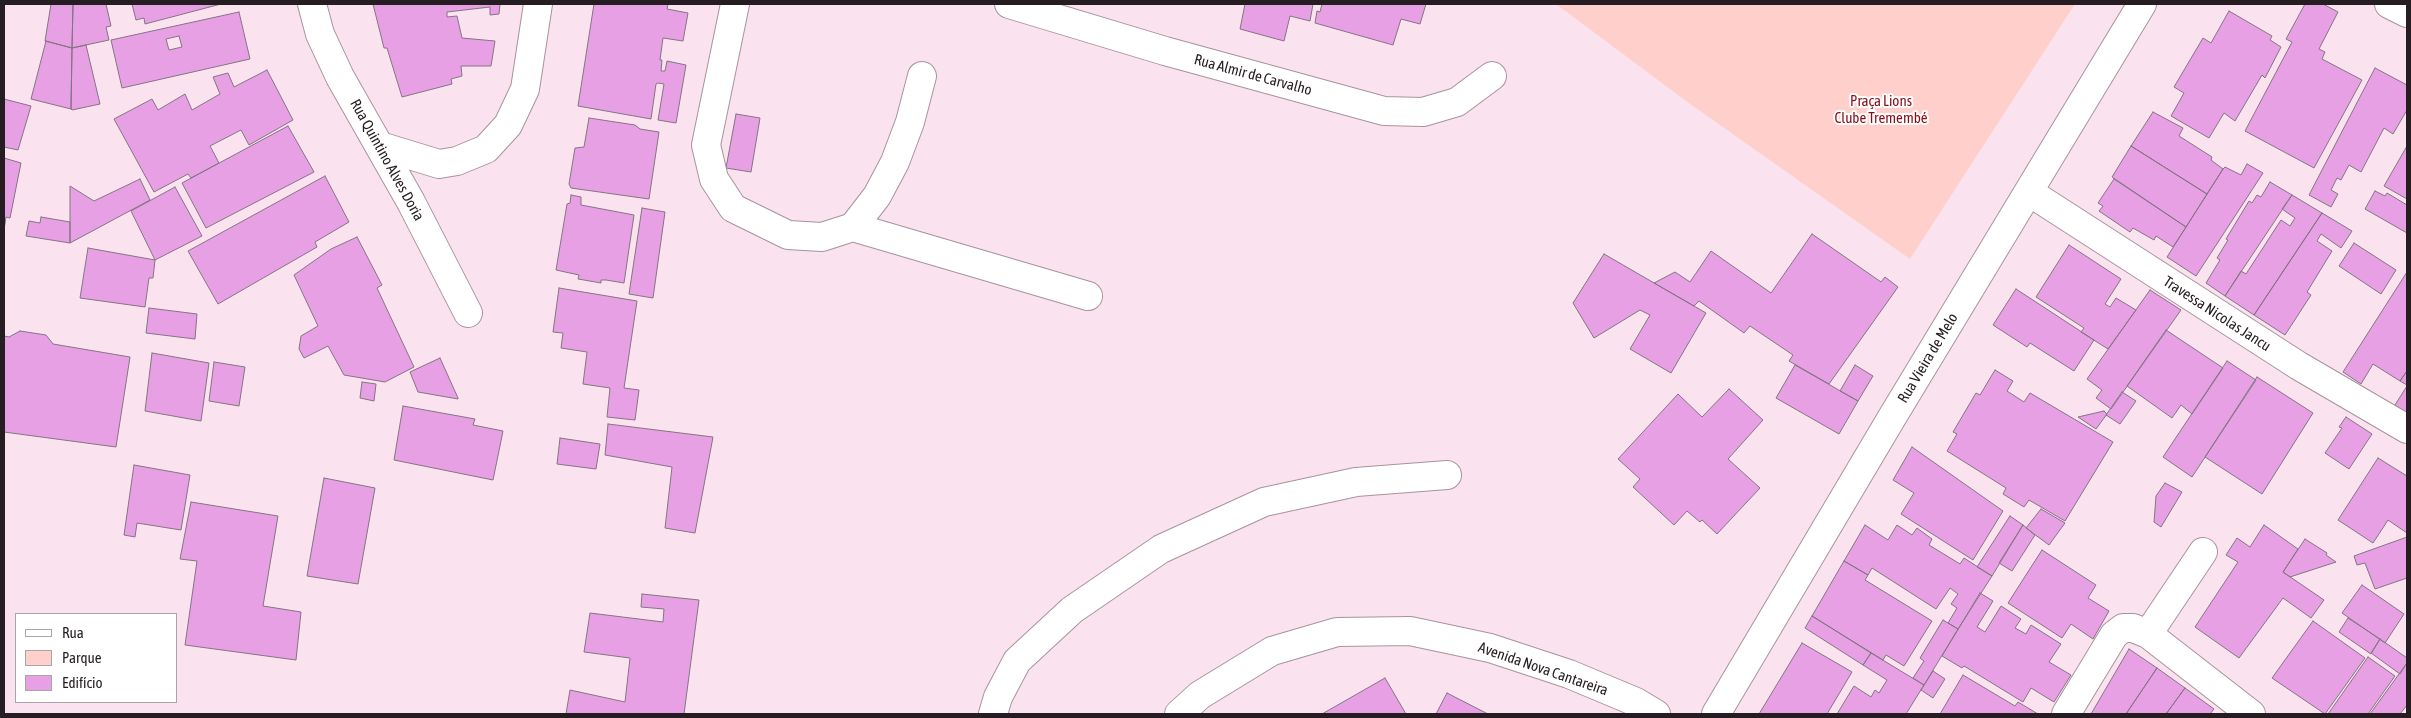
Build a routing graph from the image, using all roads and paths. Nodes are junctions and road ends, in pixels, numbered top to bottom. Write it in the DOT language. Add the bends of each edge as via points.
graph roads {
  1 [pos="312,4"];
  2 [pos="538,4"];
  3 [pos="735,4"];
  4 [pos="1009,4"];
  5 [pos="2142,4"];
  6 [pos="2390,4"];
  7 [pos="2407,13"];
  8 [pos="922,76"];
  9 [pos="1492,76"];
  10 [pos="380,146"];
  11 [pos="2029,192"];
  12 [pos="853,226"];
  13 [pos="1088,296"];
  14 [pos="468,313"];
  15 [pos="2407,429"];
  16 [pos="1447,476"];
  17 [pos="2203,552"];
  18 [pos="2148,634"];
  19 [pos="993,714"];
  20 [pos="1179,714"];
  21 [pos="1656,714"];
  22 [pos="1716,714"];
  23 [pos="2066,714"];
  24 [pos="2251,714"];
  1 -- 10 [label="street, Rua Quintino Alves Doria" via="320,34 336,69"];
  2 -- 10 [label="street" via="525,89 508,125 486,149 457,161 439,164"];
  3 -- 12 [label="street" via="706,145 714,179 732,208 788,235 822,237"];
  4 -- 9 [label="street, Rua Almir de Carvalho" via="1384,111 1424,112 1457,102"];
  5 -- 11 [label="street, Rua Vieira de Melo"];
  6 -- 7 [label="street"];
  8 -- 12 [label="street" via="895,162 877,196"];
  10 -- 14 [label="street, Rua Quintino Alves Doria"];
  11 -- 15 [label="street, Travessa Nicolas Jancu" via="2299,366"];
  11 -- 22 [label="street, Rua Vieira de Melo"];
  12 -- 13 [label="street"];
  16 -- 19 [label="street" via="1356,482 1264,502 1161,549 1072,610 1017,661"];
  17 -- 18 [label="street"];
  18 -- 23 [label="street" via="2123,628 2114,635"];
  18 -- 24 [label="street"];
  20 -- 21 [label="street, Avenida Nova Cantareira" via="1200,695 1272,651 1337,632 1410,631 1490,648 1560,671 1636,702"];
}
